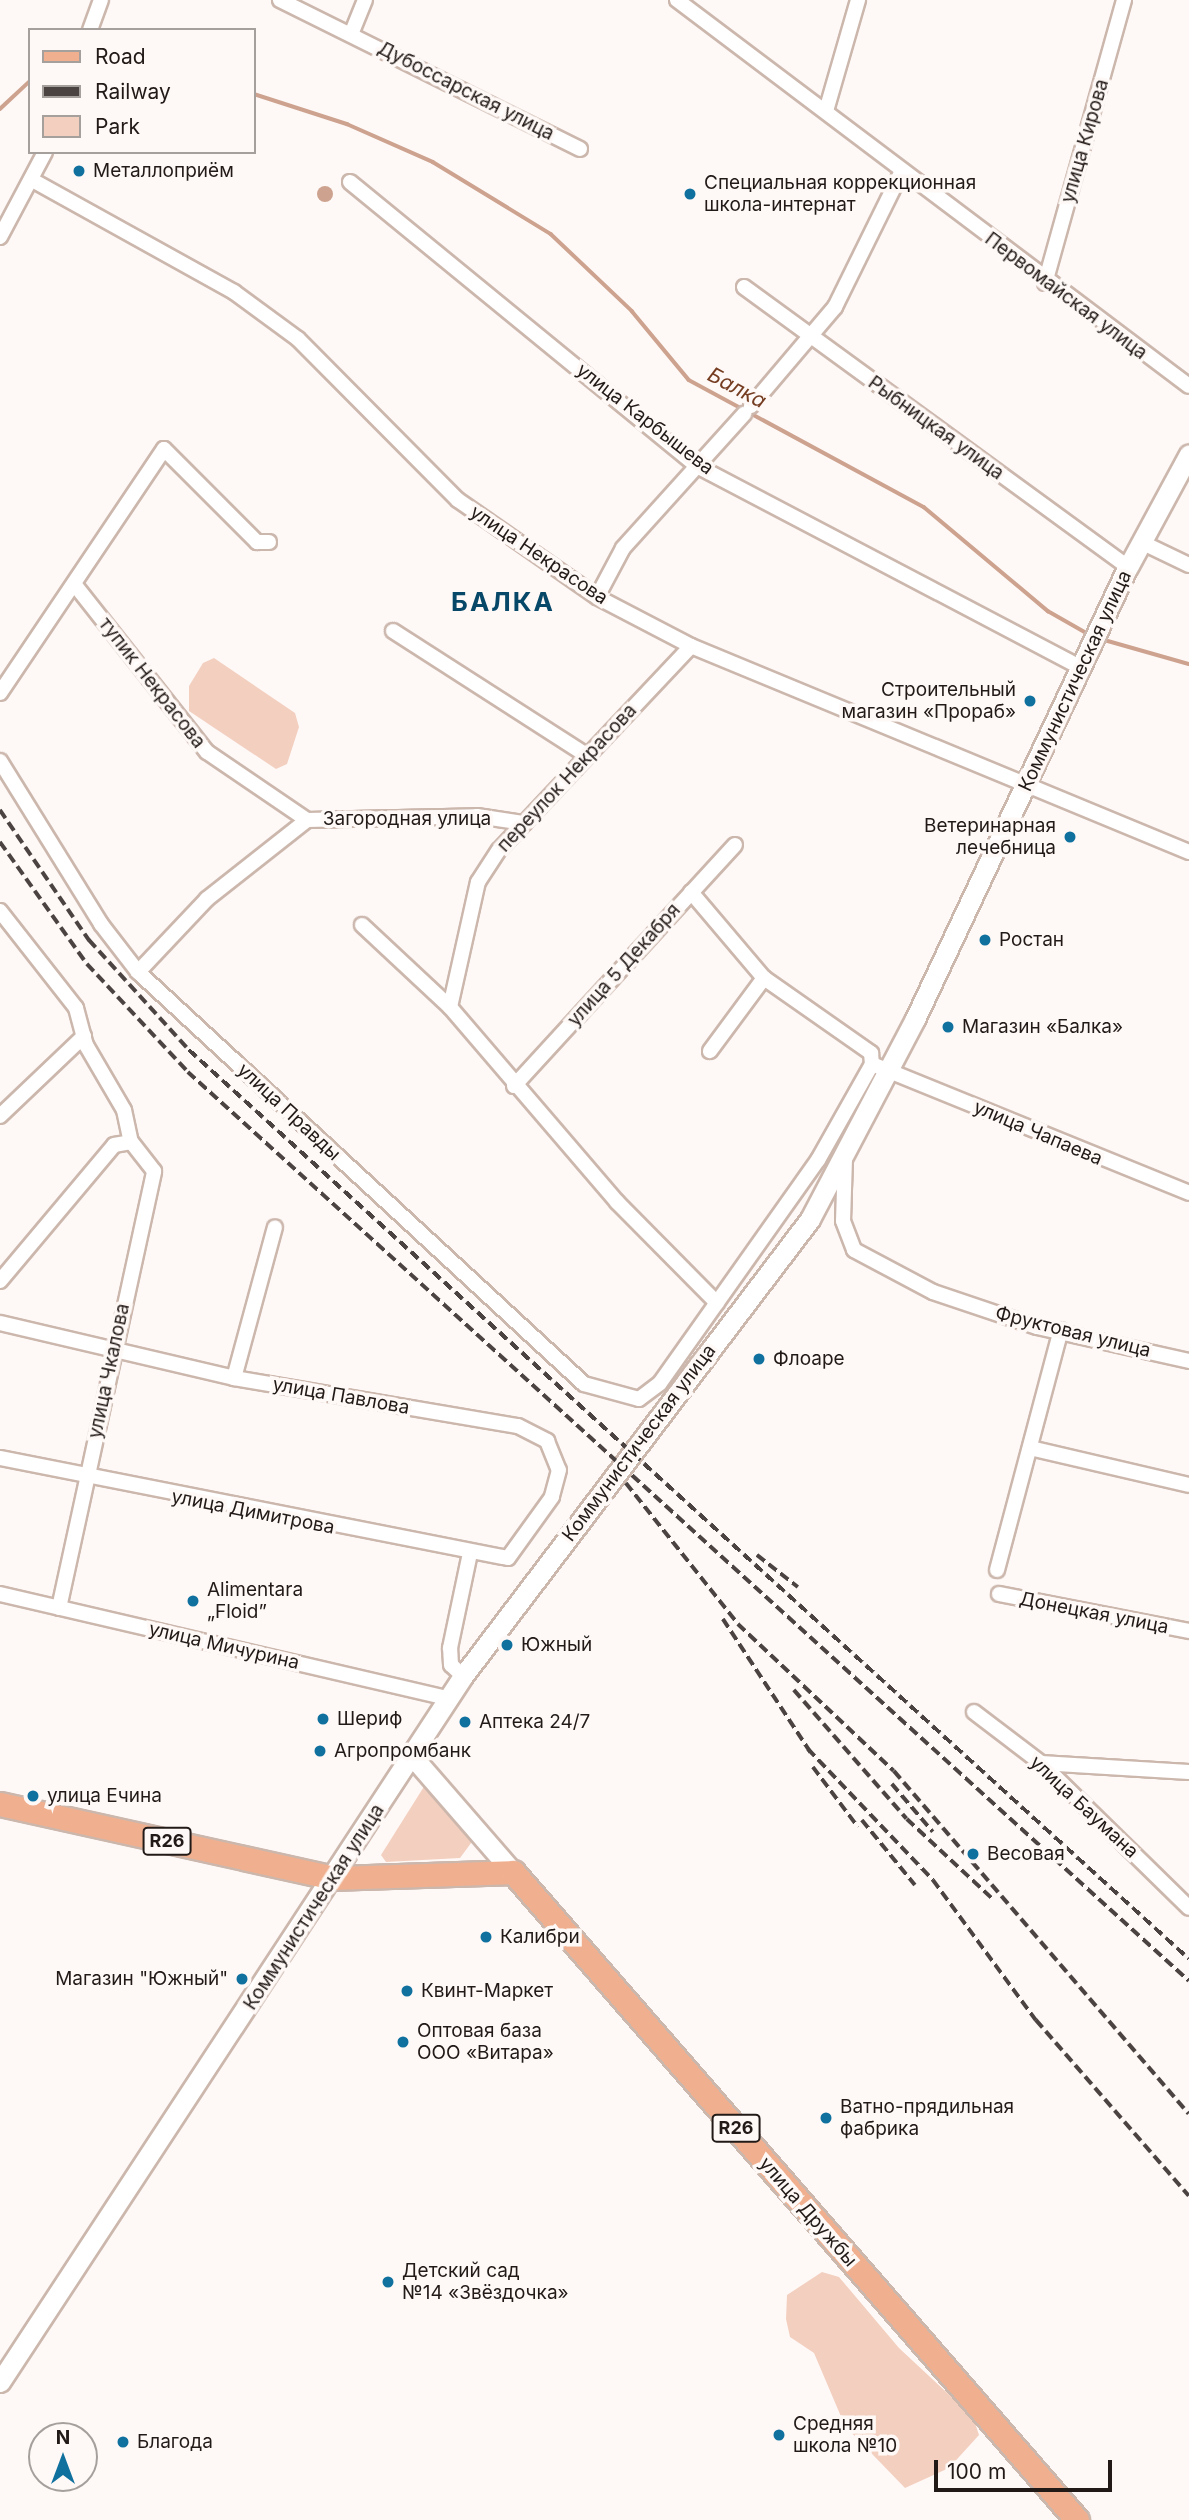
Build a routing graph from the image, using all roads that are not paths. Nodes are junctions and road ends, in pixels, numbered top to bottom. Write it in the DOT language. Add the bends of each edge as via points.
graph roads {
  1 [pos="101,0"];
  2 [pos="280,0"];
  3 [pos="365,0"];
  4 [pos="677,0"];
  5 [pos="859,0"];
  6 [pos="1124,0"];
  7 [pos="91,28"];
  8 [pos="352,33"];
  9 [pos="826,111"];
  10 [pos="580,149"];
  11 [pos="44,154"];
  12 [pos="902,171"];
  13 [pos="34,181"];
  14 [pos="350,182"];
  15 [pos="0,237"];
  16 [pos="1045,283"];
  17 [pos="744,287"];
  18 [pos="812,338"];
  19 [pos="1189,386"];
  20 [pos="1189,454"];
  21 [pos="697,466"];
  22 [pos="268,542"];
  23 [pos="1141,542"];
  24 [pos="1189,565"];
  25 [pos="1128,567"];
  26 [pos="75,585"];
  27 [pos="597,597"];
  28 [pos="393,631"];
  29 [pos="691,646"];
  30 [pos="1082,668"];
  31 [pos="0,693"];
  32 [pos="586,755"];
  33 [pos="0,761"];
  34 [pos="1026,785"];
  35 [pos="307,820"];
  36 [pos="524,822"];
  37 [pos="735,845"];
  38 [pos="1189,852"];
  39 [pos="691,892"];
  40 [pos="0,911"];
  41 [pos="362,925"];
  42 [pos="138,972"];
  43 [pos="764,978"];
  44 [pos="450,1007"];
  45 [pos="84,1036"];
  46 [pos="710,1051"];
  47 [pos="879,1069"];
  48 [pos="514,1086"];
  49 [pos="0,1116"];
  50 [pos="131,1142"];
  51 [pos="845,1157"];
  52 [pos="1189,1192"];
  53 [pos="275,1227"];
  54 [pos="0,1281"];
  55 [pos="717,1303"];
  56 [pos="0,1323"];
  57 [pos="1061,1330"];
  58 [pos="114,1349"];
  59 [pos="1189,1361"];
  60 [pos="234,1378"];
  61 [pos="1030,1448"];
  62 [pos="0,1458"];
  63 [pos="86,1478"];
  64 [pos="1189,1485"];
  65 [pos="470,1553"];
  66 [pos="508,1558"];
  67 [pos="997,1570"];
  68 [pos="0,1594"];
  69 [pos="999,1594"];
  70 [pos="59,1608"];
  71 [pos="1189,1631"];
  72 [pos="463,1676"];
  73 [pos="448,1698"];
  74 [pos="974,1712"];
  75 [pos="412,1755"];
  76 [pos="1041,1763"];
  77 [pos="1189,1772"];
  78 [pos="0,1804"];
  79 [pos="513,1872"];
  80 [pos="334,1878"];
  81 [pos="1189,1908"];
  82 [pos="0,2382"];
  83 [pos="1077,2520"];
  1 -- 7 [label="street"];
  2 -- 8 [label="street, Дубоссарская улица"];
  3 -- 8 [label="street"];
  4 -- 9 [label="street, Первомайская улица"];
  5 -- 9 [label="street"];
  6 -- 16 [label="street, улица Кирова"];
  8 -- 10 [label="street, Дубоссарская улица"];
  9 -- 12 [label="street, Первомайская улица"];
  11 -- 13 [label="street"];
  12 -- 16 [label="street, Первомайская улица"];
  12 -- 18 [label="street" via="835,307"];
  13 -- 15 [label="street"];
  13 -- 27 [label="street, улица Некрасова" via="234,292 298,339 458,500"];
  14 -- 21 [label="street, улица Карбышева"];
  16 -- 19 [label="street, Первомайская улица"];
  17 -- 18 [label="street, Рыбницкая улица"];
  18 -- 21 [label="street"];
  18 -- 25 [label="street, Рыбницкая улица"];
  20 -- 23 [label="main road, Коммунистическая улица"];
  21 -- 27 [label="street" via="623,548"];
  21 -- 30 [label="street, улица Карбышева"];
  22 -- 26 [label="street" via="257,542 164,449"];
  23 -- 24 [label="street"];
  23 -- 25 [label="main road, Коммунистическая улица"];
  25 -- 30 [label="main road, Коммунистическая улица"];
  26 -- 31 [label="street"];
  26 -- 35 [label="street, тупик Некрасова" via="207,752"];
  27 -- 29 [label="street, улица Некрасова"];
  28 -- 32 [label="street"];
  29 -- 32 [label="street, переулок Некрасова"];
  29 -- 34 [label="street, улица Некрасова"];
  30 -- 34 [label="main road, Коммунистическая улица"];
  32 -- 36 [label="street, переулок Некрасова"];
  33 -- 42 [label="street, улица Правды" via="101,924"];
  34 -- 38 [label="street, улица Некрасова"];
  34 -- 47 [label="main road, Коммунистическая улица"];
  35 -- 36 [label="street, Загородная улица" via="477,816"];
  35 -- 42 [label="street, Загородная улица" via="207,899"];
  36 -- 44 [label="street, переулок Некрасова" via="478,881"];
  37 -- 39 [label="street, улица 5 Декабря"];
  39 -- 43 [label="street"];
  39 -- 48 [label="street, улица 5 Декабря"];
  40 -- 45 [label="street" via="76,1008"];
  41 -- 44 [label="street"];
  42 -- 55 [label="street, улица Правды" via="584,1384 639,1399 660,1383"];
  43 -- 46 [label="street"];
  43 -- 47 [label="street" via="871,1053"];
  44 -- 48 [label="street"];
  45 -- 49 [label="street"];
  45 -- 50 [label="street" via="124,1110"];
  47 -- 51 [label="main road, Коммунистическая улица"];
  47 -- 52 [label="street, улица Чапаева" via="1020,1121 1090,1156"];
  47 -- 55 [label="street"];
  48 -- 55 [label="street"];
  50 -- 54 [label="street" via="114,1145"];
  50 -- 58 [label="street, улица Чкалова" via="154,1171"];
  51 -- 57 [label="street, Фруктовая улица" via="843,1221 854,1250 933,1292"];
  51 -- 72 [label="main road, Коммунистическая улица" via="810,1219"];
  53 -- 60 [label="street"];
  56 -- 58 [label="street, улица Павлова"];
  57 -- 59 [label="street, Фруктовая улица"];
  57 -- 61 [label="street"];
  58 -- 60 [label="street, улица Павлова"];
  58 -- 63 [label="street, улица Чкалова"];
  60 -- 66 [label="street, улица Павлова" via="538,1433 556,1456 559,1482"];
  61 -- 64 [label="street"];
  61 -- 67 [label="street"];
  62 -- 63 [label="street, улица Димитрова"];
  63 -- 65 [label="street, улица Димитрова"];
  63 -- 70 [label="street, улица Чкалова"];
  65 -- 66 [label="street, улица Димитрова"];
  65 -- 72 [label="street" via="450,1648 452,1665"];
  68 -- 70 [label="street, улица Мичурина"];
  69 -- 71 [label="street, Донецкая улица"];
  70 -- 73 [label="street, улица Мичурина"];
  72 -- 73 [label="main road, Коммунистическая улица"];
  73 -- 75 [label="main road, Коммунистическая улица"];
  74 -- 76 [label="street, улица Баумана"];
  75 -- 79 [label="main road, улица Дружбы"];
  75 -- 80 [label="main road, Коммунистическая улица"];
  76 -- 77 [label="street"];
  76 -- 81 [label="street, улица Баумана"];
  78 -- 80 [label="main road, R26"];
  79 -- 80 [label="main road, R26"];
  79 -- 83 [label="main road, улица Дружбы / R26"];
  80 -- 82 [label="main road, Коммунистическая улица"];
}
